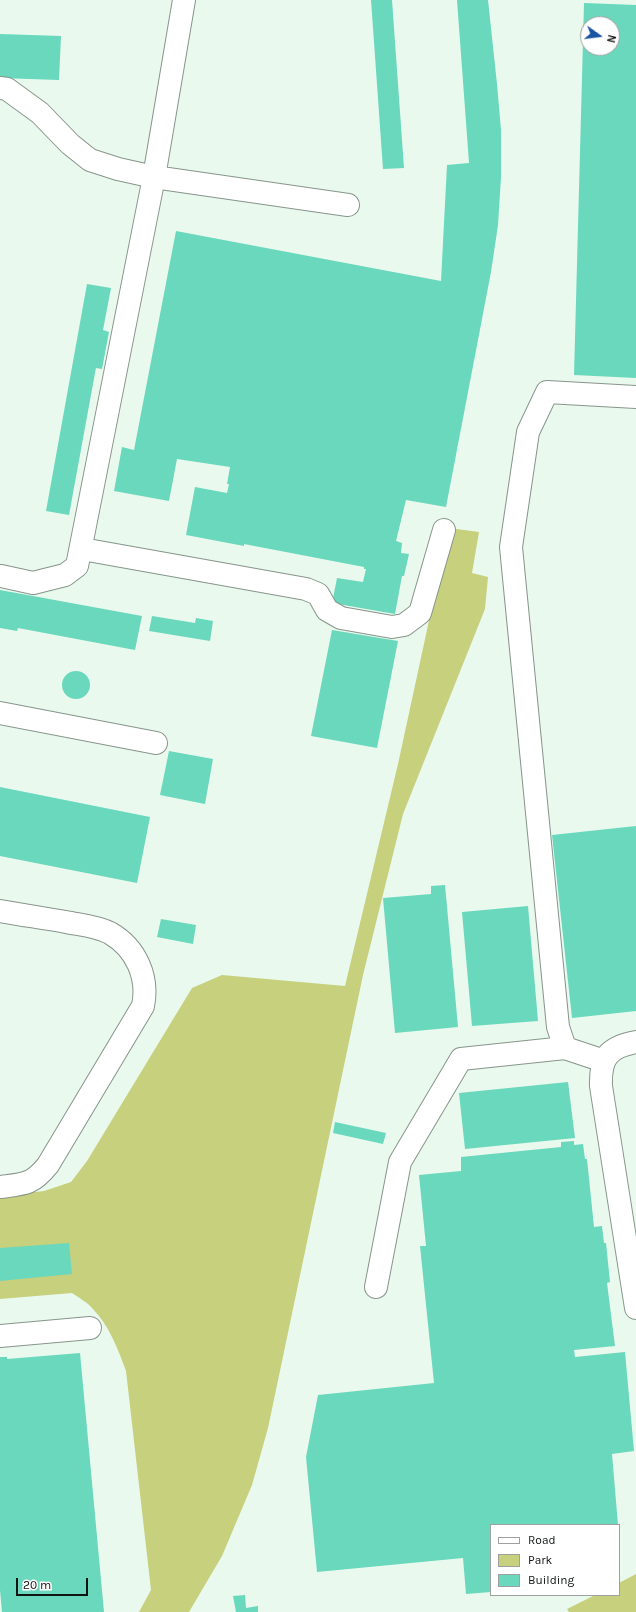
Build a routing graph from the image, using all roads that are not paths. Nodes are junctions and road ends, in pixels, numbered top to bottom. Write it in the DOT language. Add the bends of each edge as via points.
graph roads {
  1 [pos="184,0"];
  2 [pos="0,88"];
  3 [pos="154,177"];
  4 [pos="348,205"];
  5 [pos="636,397"];
  6 [pos="444,530"];
  7 [pos="82,549"];
  8 [pos="1,576"];
  9 [pos="0,713"];
  10 [pos="156,743"];
  11 [pos="0,911"];
  12 [pos="636,1042"];
  13 [pos="565,1048"];
  14 [pos="604,1060"];
  15 [pos="0,1187"];
  16 [pos="376,1287"];
  17 [pos="636,1308"];
  18 [pos="90,1328"];
  19 [pos="0,1336"];
  1 -- 3 [label="lane"];
  2 -- 3 [label="lane" via="8,90 40,113 70,144 90,160"];
  3 -- 4 [label="lane"];
  3 -- 7 [label="lane"];
  5 -- 13 [label="lane" via="547,392 528,432 511,547 558,1026"];
  6 -- 7 [label="lane" via="420,613 404,625 392,627 341,618 327,610 318,594 306,589"];
  7 -- 8 [label="lane" via="77,566 65,575 33,583"];
  9 -- 10 [label="lane"];
  11 -- 15 [label="lane" via="94,927 110,933 125,945 136,959 144,975 146,993 143,1006 48,1164 30,1182"];
  12 -- 14 [label="lane" via="612,1049"];
  13 -- 14 [label="lane"];
  13 -- 16 [label="lane" via="461,1059 400,1162"];
  14 -- 17 [label="lane" via="601,1086"];
  18 -- 19 [label="lane"];
}
